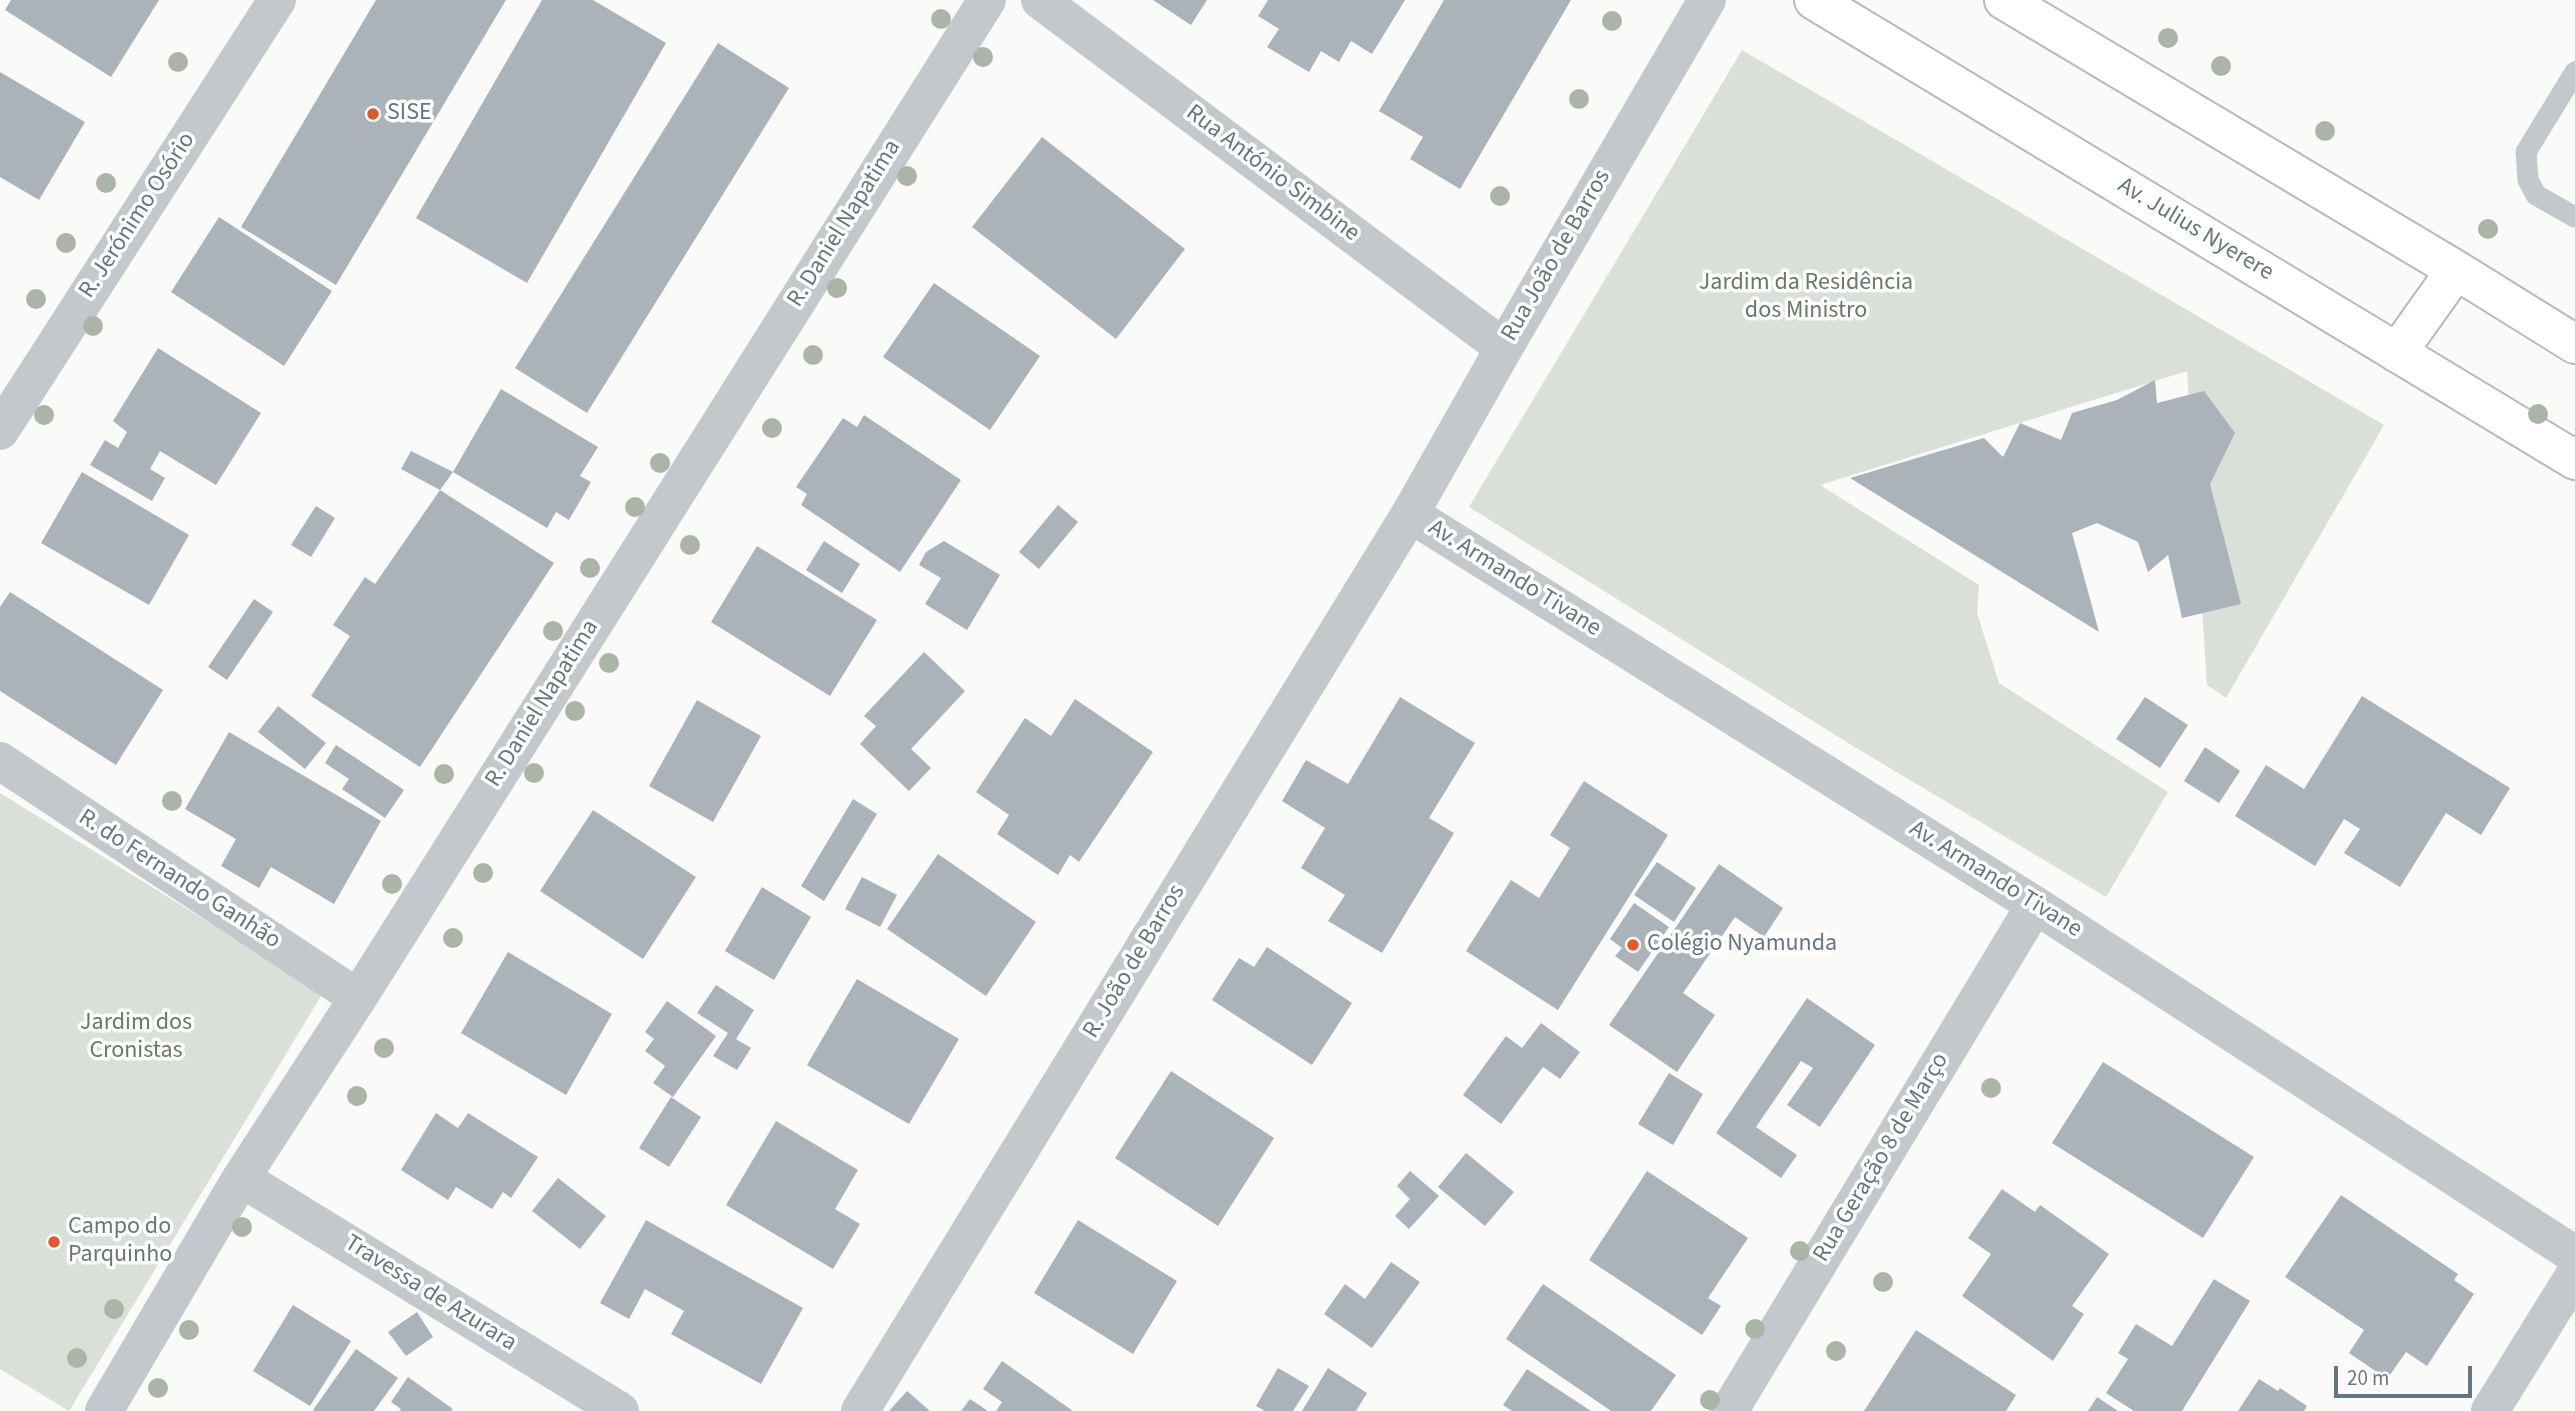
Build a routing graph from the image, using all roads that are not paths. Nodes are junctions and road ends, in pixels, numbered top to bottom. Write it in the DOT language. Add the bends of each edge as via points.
graph roads {
  1 [pos="277,0"];
  2 [pos="987,0"];
  3 [pos="1040,0"];
  4 [pos="1707,0"];
  5 [pos="1814,0"];
  6 [pos="2004,0"];
  7 [pos="2575,72"];
  8 [pos="2575,217"];
  9 [pos="2456,270"];
  10 [pos="2575,344"];
  11 [pos="1504,348"];
  12 [pos="2397,353"];
  13 [pos="0,431"];
  14 [pos="2575,460"];
  15 [pos="1410,514"];
  16 [pos="0,761"];
  17 [pos="2035,905"];
  18 [pos="358,998"];
  19 [pos="241,1178"];
  20 [pos="2575,1255"];
  21 [pos="2575,1274"];
  22 [pos="104,1411"];
  23 [pos="620,1411"];
  24 [pos="860,1411"];
  25 [pos="1729,1411"];
  26 [pos="2490,1411"];
  1 -- 13 [label="street, R. Jerónimo Osório"];
  2 -- 18 [label="street, R. Daniel Napatima"];
  3 -- 11 [label="street, Rua António Simbine"];
  4 -- 11 [label="street, Rua João de Barros"];
  5 -- 12 [label="main road, Av. Julius Nyerere"];
  6 -- 9 [label="main road"];
  7 -- 8 [label="lane" via="2526,152 2526,169 2536,195"];
  9 -- 10 [label="main road"];
  9 -- 12 [label="main road"];
  11 -- 15 [label="street, Rua João de Barros"];
  12 -- 14 [label="main road, Av. Julius Nyerere"];
  15 -- 17 [label="street, Av. Armando Tivane"];
  15 -- 24 [label="street, R. João de Barros"];
  16 -- 18 [label="street, R. do Fernando Ganhão"];
  17 -- 20 [label="street, Av. Armando Tivane"];
  17 -- 25 [label="street, Rua Geração 8 de Março"];
  18 -- 19 [label="street, R. Daniel Napatima"];
  19 -- 22 [label="street, R. Daniel Napatima"];
  19 -- 23 [label="street, Travessa de Azurara"];
  21 -- 26 [label="street"];
}
